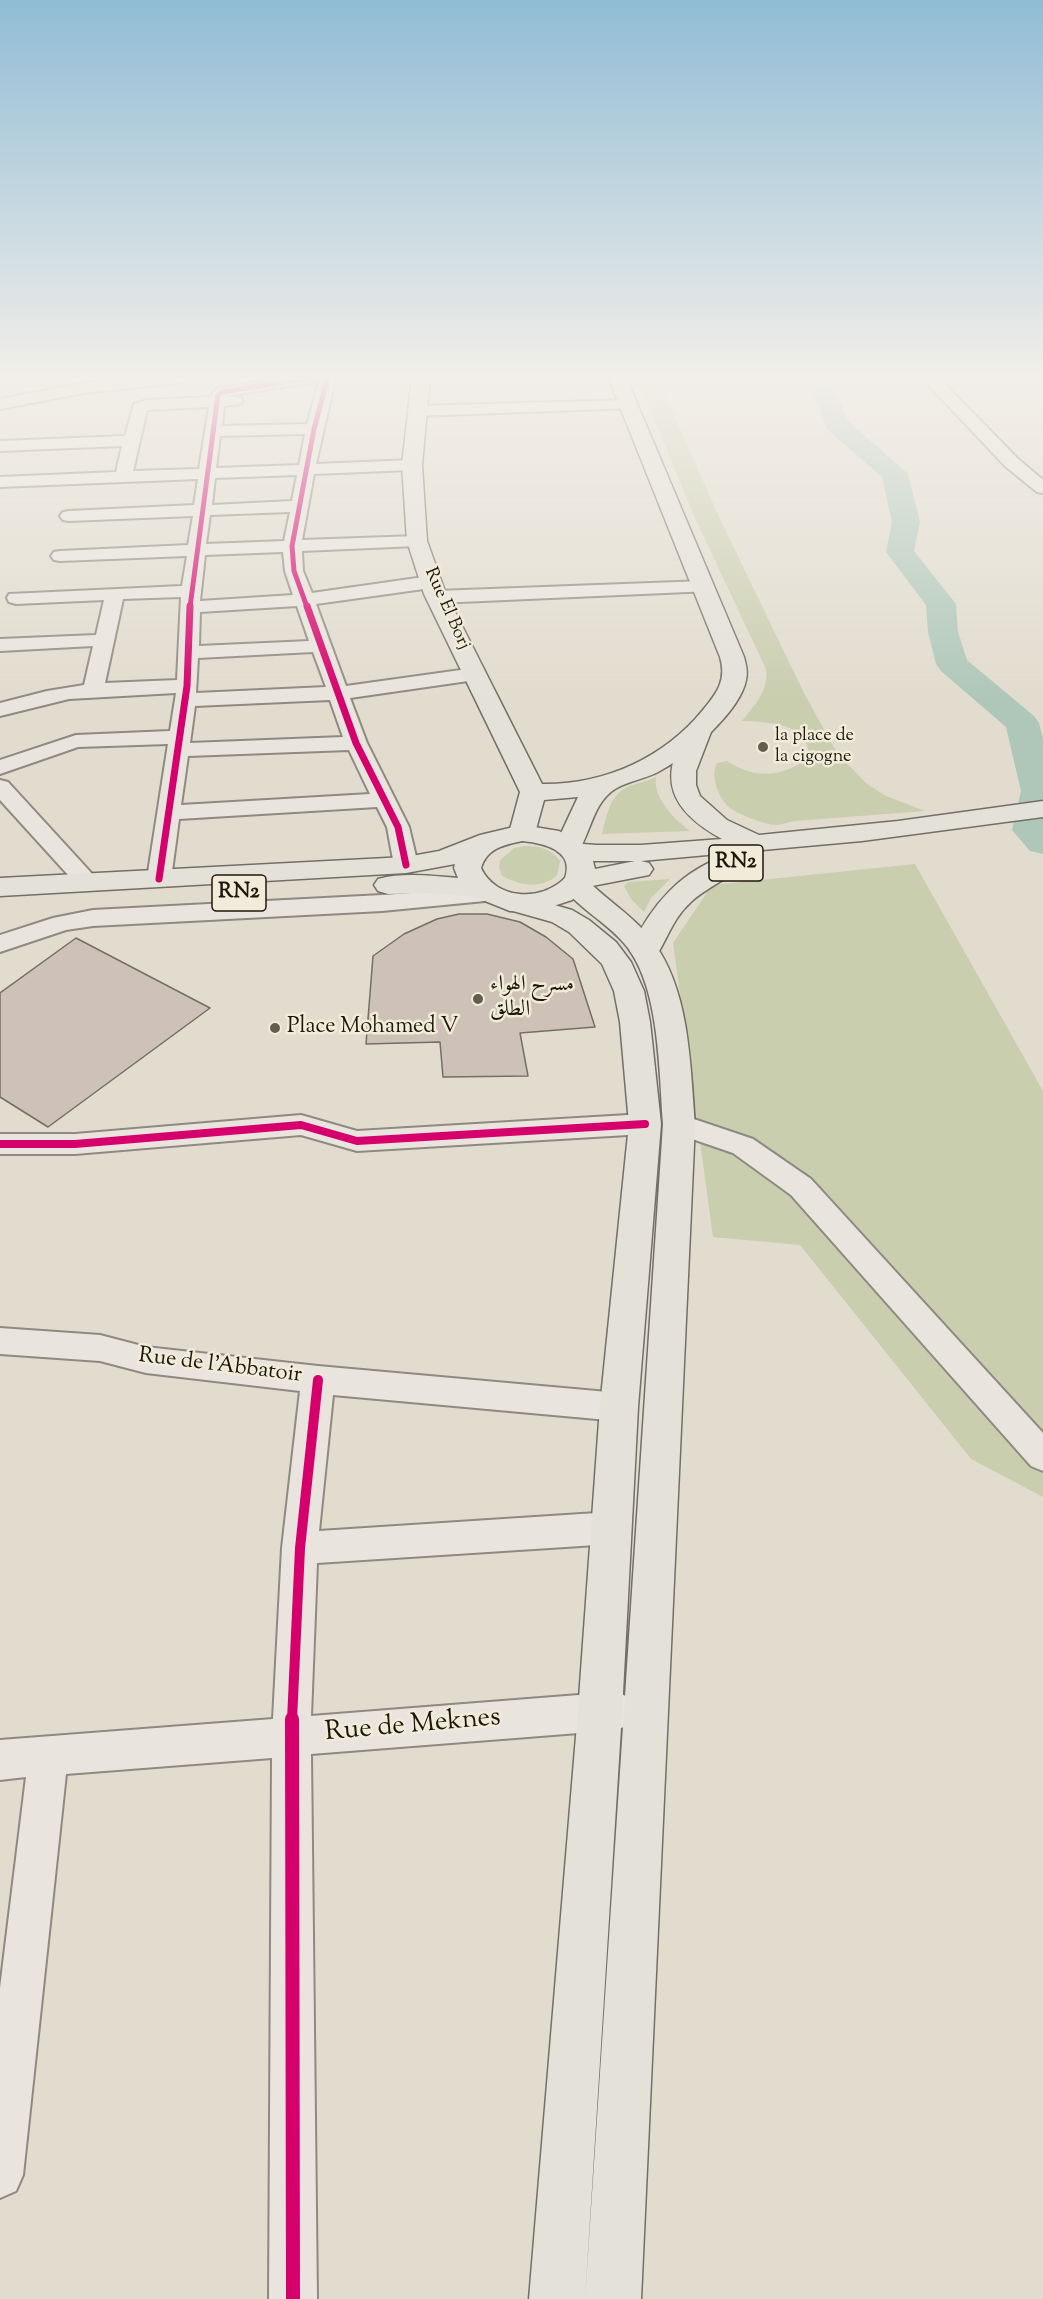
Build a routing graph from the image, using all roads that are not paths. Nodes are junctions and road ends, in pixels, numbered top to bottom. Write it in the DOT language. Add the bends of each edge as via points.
graph roads {
  1 [pos="75,484"];
  2 [pos="206,484"];
  3 [pos="305,484"];
  4 [pos="413,484"];
  5 [pos="661,484"];
  6 [pos="301,506"];
  7 [pos="202,511"];
  8 [pos="69,516"];
  9 [pos="417,541"];
  10 [pos="292,546"];
  11 [pos="196,548"];
  12 [pos="60,556"];
  13 [pos="704,587"];
  14 [pos="434,589"];
  15 [pos="115,593"];
  16 [pos="52,597"];
  17 [pos="16,598"];
  18 [pos="191,599"];
  19 [pos="305,600"];
  20 [pos="105,640"];
  21 [pos="0,645"];
  22 [pos="321,646"];
  23 [pos="188,652"];
  24 [pos="476,674"];
  25 [pos="93,690"];
  26 [pos="186,693"];
  27 [pos="338,693"];
  28 [pos="0,710"];
  29 [pos="699,732"];
  30 [pos="356,743"];
  31 [pos="179,744"];
  32 [pos="0,767"];
  33 [pos="607,783"];
  34 [pos="0,787"];
  35 [pos="533,792"];
  36 [pos="385,800"];
  37 [pos="1043,809"];
  38 [pos="169,813"];
  39 [pos="1043,828"];
  40 [pos="522,833"];
  41 [pos="890,840"];
  42 [pos="754,843"];
  43 [pos="479,846"];
  44 [pos="731,863"];
  45 [pos="406,865"];
  46 [pos="574,865"];
  47 [pos="159,879"];
  48 [pos="87,882"];
  49 [pos="0,887"];
  50 [pos="493,895"];
  51 [pos="0,906"];
  52 [pos="0,944"];
  53 [pos="645,951"];
  54 [pos="662,1124"];
  55 [pos="0,1144"];
  56 [pos="0,1341"];
  57 [pos="318,1380"];
  58 [pos="619,1407"];
  59 [pos="1043,1456"];
  60 [pos="612,1528"];
  61 [pos="300,1548"];
  62 [pos="646,1708"];
  63 [pos="600,1712"];
  64 [pos="291,1737"];
  65 [pos="48,1756"];
  66 [pos="0,1760"];
  67 [pos="0,2175"];
  68 [pos="293,2299"];
  69 [pos="558,2299"];
  70 [pos="613,2299"];
  1 -- 8 [label="street"];
  2 -- 7 [label="street"];
  3 -- 6 [label="street"];
  4 -- 9 [label="main road, Rue El Borj"];
  5 -- 13 [label="main road"];
  6 -- 7 [label="street"];
  6 -- 10 [label="street"];
  7 -- 8 [label="street"];
  7 -- 11 [label="street"];
  8 -- 12 [label="street"];
  9 -- 10 [label="street"];
  9 -- 14 [label="main road, Rue El Borj"];
  10 -- 11 [label="street"];
  10 -- 19 [label="street" via="294,571"];
  11 -- 12 [label="street"];
  11 -- 18 [label="street"];
  12 -- 16 [label="street"];
  13 -- 14 [label="street"];
  13 -- 29 [label="main road" via="732,657 736,678 733,688"];
  14 -- 19 [label="street"];
  14 -- 24 [label="main road, Rue El Borj"];
  15 -- 16 [label="street"];
  15 -- 18 [label="street"];
  15 -- 20 [label="street"];
  16 -- 17 [label="street"];
  18 -- 19 [label="street"];
  18 -- 23 [label="street"];
  19 -- 22 [label="street"];
  20 -- 21 [label="street"];
  20 -- 25 [label="street"];
  22 -- 23 [label="street"];
  22 -- 27 [label="street"];
  23 -- 26 [label="street"];
  24 -- 27 [label="street"];
  24 -- 35 [label="main road, Rue El Borj"];
  25 -- 26 [label="street"];
  25 -- 28 [label="street" via="52,694"];
  26 -- 27 [label="street"];
  26 -- 31 [label="street"];
  27 -- 30 [label="street"];
  29 -- 33 [label="main road" via="661,761"];
  29 -- 42 [label="main road" via="682,774 686,793 699,813"];
  30 -- 31 [label="street"];
  30 -- 36 [label="street"];
  31 -- 32 [label="street" via="76,741"];
  31 -- 38 [label="street"];
  33 -- 35 [label="main road" via="573,791"];
  33 -- 46 [label="main road" via="588,801"];
  34 -- 48 [label="street"];
  35 -- 40 [label="main road"];
  36 -- 38 [label="street"];
  36 -- 45 [label="street" via="398,827"];
  37 -- 41 [label="main road, RN2"];
  38 -- 47 [label="street"];
  39 -- 41 [label="main road, RN2"];
  40 -- 43 [label="main road, RN2" via="505,835"];
  40 -- 46 [label="main road, RN2" via="553,838"];
  41 -- 42 [label="main road, RN2"];
  41 -- 44 [label="main road, RN2"];
  42 -- 46 [label="main road, RN2" via="626,854"];
  43 -- 45 [label="main road, RN2" via="445,858"];
  43 -- 50 [label="main road" via="467,862 466,872"];
  44 -- 46 [label="main road, RN2" via="629,870"];
  44 -- 53 [label="main road" via="696,882 668,906"];
  45 -- 47 [label="main road, RN2"];
  46 -- 50 [label="main road, RN2" via="567,892 544,901"];
  46 -- 53 [label="main road" via="591,902 631,933"];
  47 -- 48 [label="main road, RN2"];
  48 -- 49 [label="main road, RN2"];
  50 -- 51 [label="main road, RN2" via="407,884"];
  50 -- 52 [label="street" via="93,918 62,923"];
  50 -- 54 [label="main road" via="562,916 606,948 629,991"];
  53 -- 54 [label="main road" via="672,1044"];
  54 -- 55 [label="street" via="357,1141 301,1125 75,1144"];
  54 -- 58 [label="main road"];
  54 -- 59 [label="street" via="722,1137 743,1146 801,1186"];
  54 -- 62 [label="main road"];
  56 -- 57 [label="street, Rue de l'Abbatoir" via="100,1348 146,1360"];
  57 -- 58 [label="street, Rue de l'Abbatoir"];
  57 -- 61 [label="street"];
  58 -- 60 [label="main road"];
  60 -- 61 [label="street"];
  60 -- 63 [label="main road"];
  61 -- 64 [label="street"];
  62 -- 63 [label="street, Rue de Meknes"];
  62 -- 70 [label="main road"];
  63 -- 64 [label="street, Rue de Meknes"];
  63 -- 69 [label="main road"];
  64 -- 65 [label="street, Rue de Meknes"];
  64 -- 68 [label="street"];
  65 -- 66 [label="street, Rue de Meknes"];
  65 -- 67 [label="street"];
}
